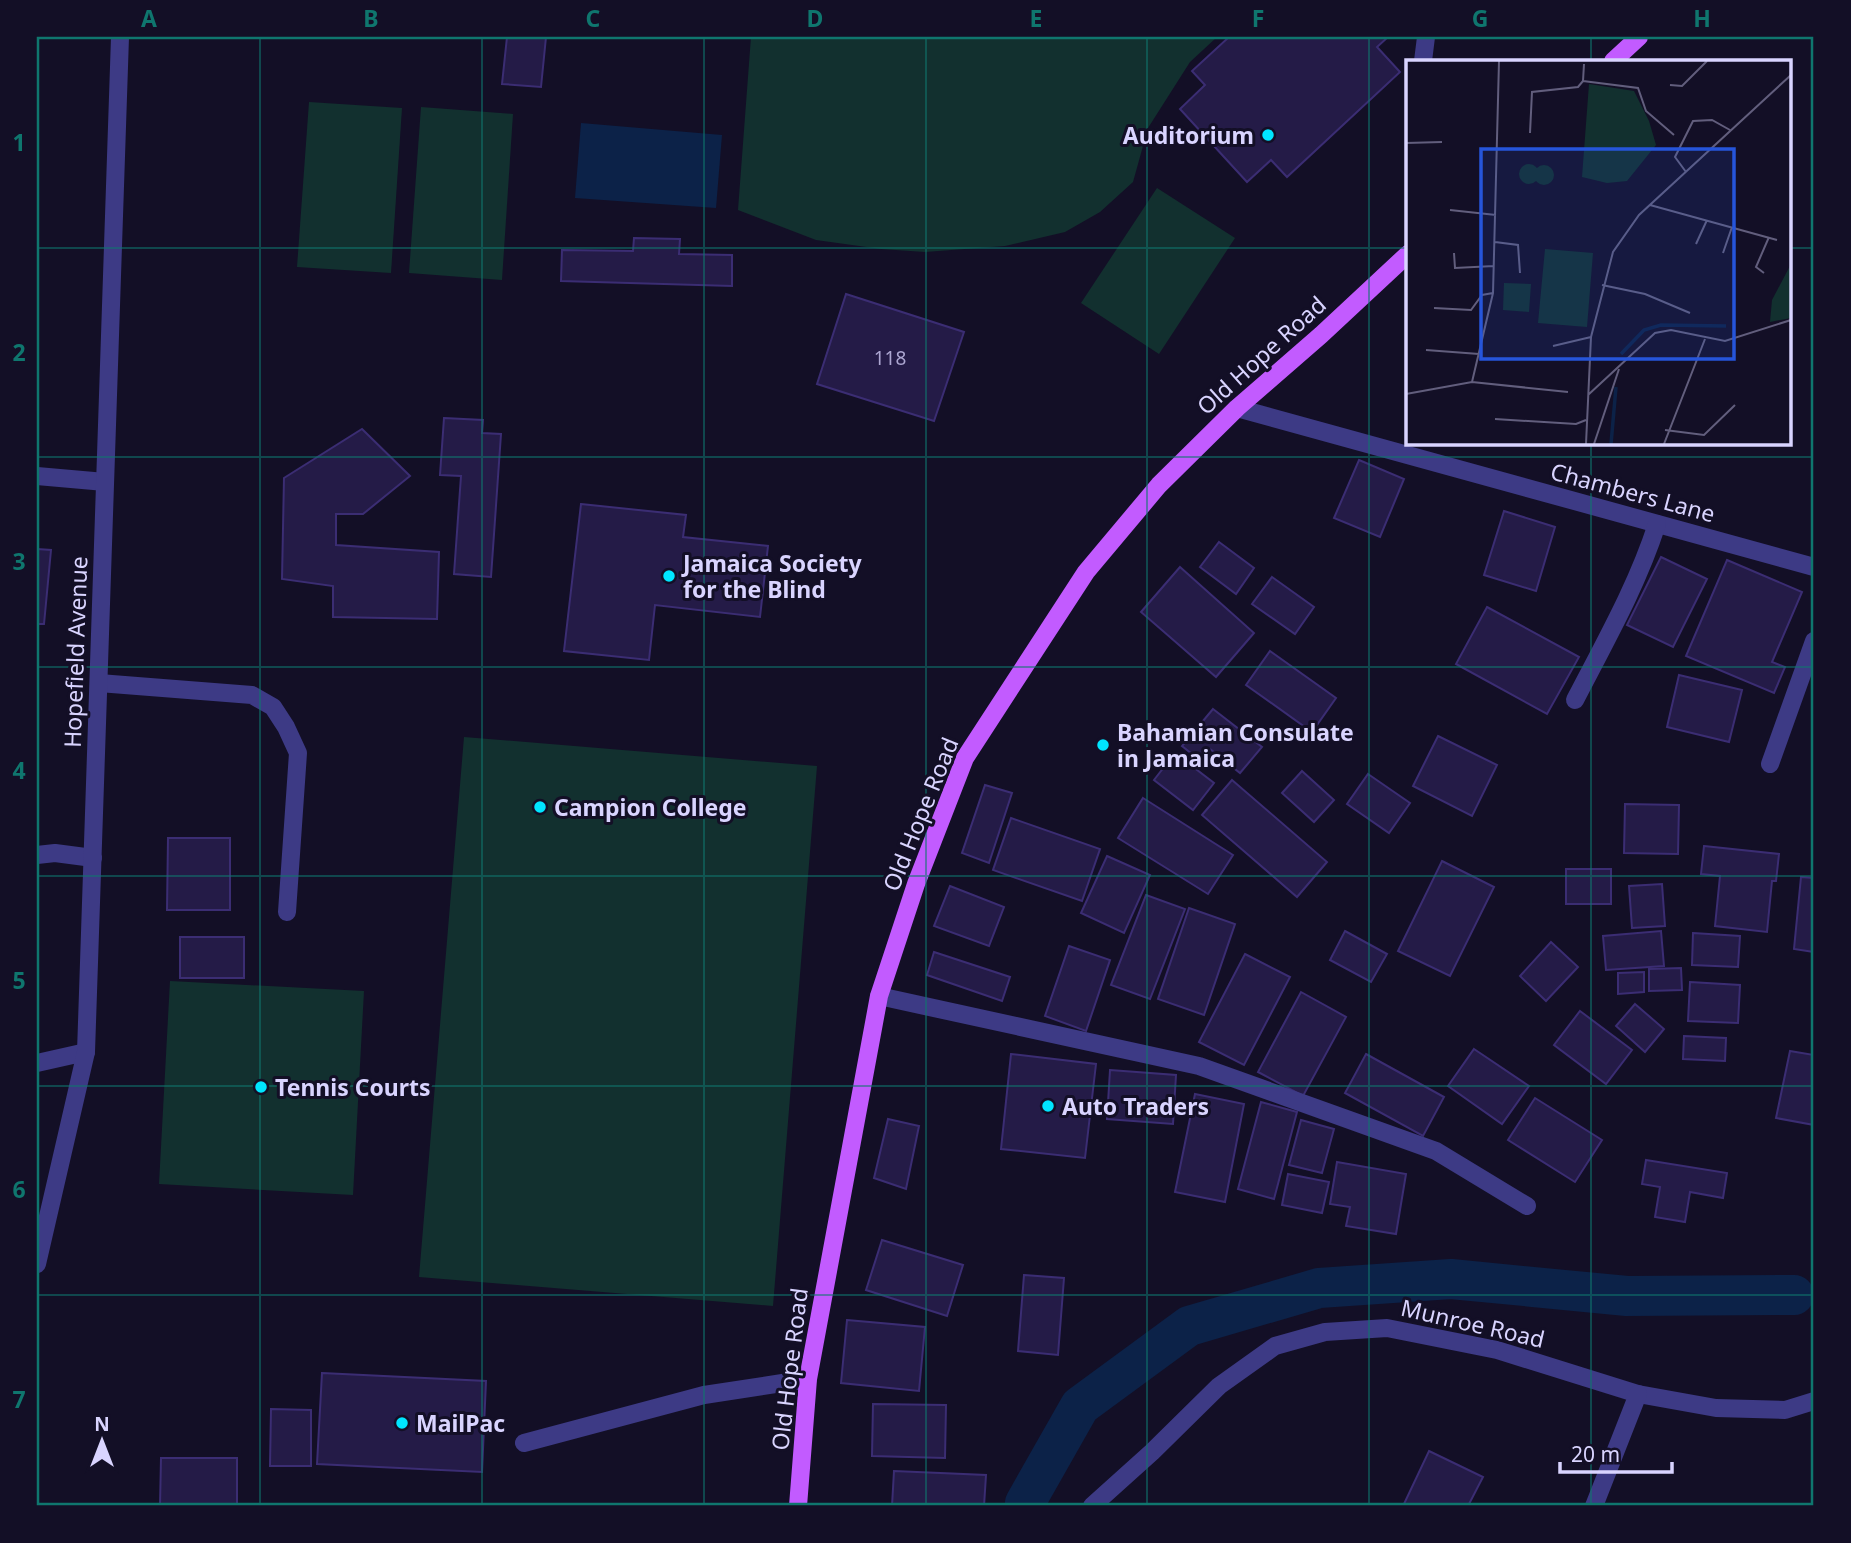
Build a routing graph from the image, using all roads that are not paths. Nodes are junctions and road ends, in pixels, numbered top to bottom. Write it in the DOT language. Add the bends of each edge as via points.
graph roads {
  1 [pos="120,37"];
  2 [pos="1426,37"];
  3 [pos="1639,37"];
  4 [pos="1423,60"];
  5 [pos="1614,60"];
  6 [pos="1406,256"];
  7 [pos="1237,408"];
  8 [pos="37,476"];
  9 [pos="105,482"];
  10 [pos="1657,524"];
  11 [pos="1814,567"];
  12 [pos="1814,641"];
  13 [pos="99,683"];
  14 [pos="1574,700"];
  15 [pos="1770,764"];
  16 [pos="37,855"];
  17 [pos="93,858"];
  18 [pos="287,912"];
  19 [pos="879,996"];
  20 [pos="86,1052"];
  21 [pos="37,1063"];
  22 [pos="1527,1206"];
  23 [pos="37,1264"];
  24 [pos="808,1379"];
  25 [pos="1638,1394"];
  26 [pos="1814,1401"];
  27 [pos="524,1443"];
  28 [pos="798,1506"];
  29 [pos="1092,1506"];
  30 [pos="1594,1506"];
  1 -- 9 [label="street, Hopefield Avenue"];
  2 -- 4 [label="street"];
  3 -- 5 [label="main road"];
  6 -- 7 [label="main road, Old Hope Road"];
  7 -- 10 [label="street, Chambers Lane"];
  7 -- 19 [label="main road, Old Hope Road" via="1159,485 1086,572 965,758"];
  8 -- 9 [label="street"];
  9 -- 13 [label="street, Hopefield Avenue"];
  10 -- 11 [label="street, Chambers Lane"];
  10 -- 14 [label="street" via="1628,598"];
  12 -- 15 [label="street"];
  13 -- 17 [label="street, Hopefield Avenue"];
  13 -- 18 [label="street" via="252,695 272,706 298,753"];
  16 -- 17 [label="street"];
  17 -- 20 [label="street, Hopefield Avenue"];
  19 -- 22 [label="street" via="1199,1066 1436,1151"];
  19 -- 24 [label="main road, Old Hope Road"];
  20 -- 21 [label="street"];
  20 -- 23 [label="street, Hopefield Avenue"];
  24 -- 27 [label="street" via="704,1395"];
  24 -- 28 [label="main road, Old Hope Road"];
  25 -- 26 [label="street, Munroe Road" via="1716,1408 1785,1410"];
  25 -- 29 [label="street, Munroe Road" via="1497,1350 1387,1328 1325,1332 1275,1346 1219,1386"];
  25 -- 30 [label="street"];
}
